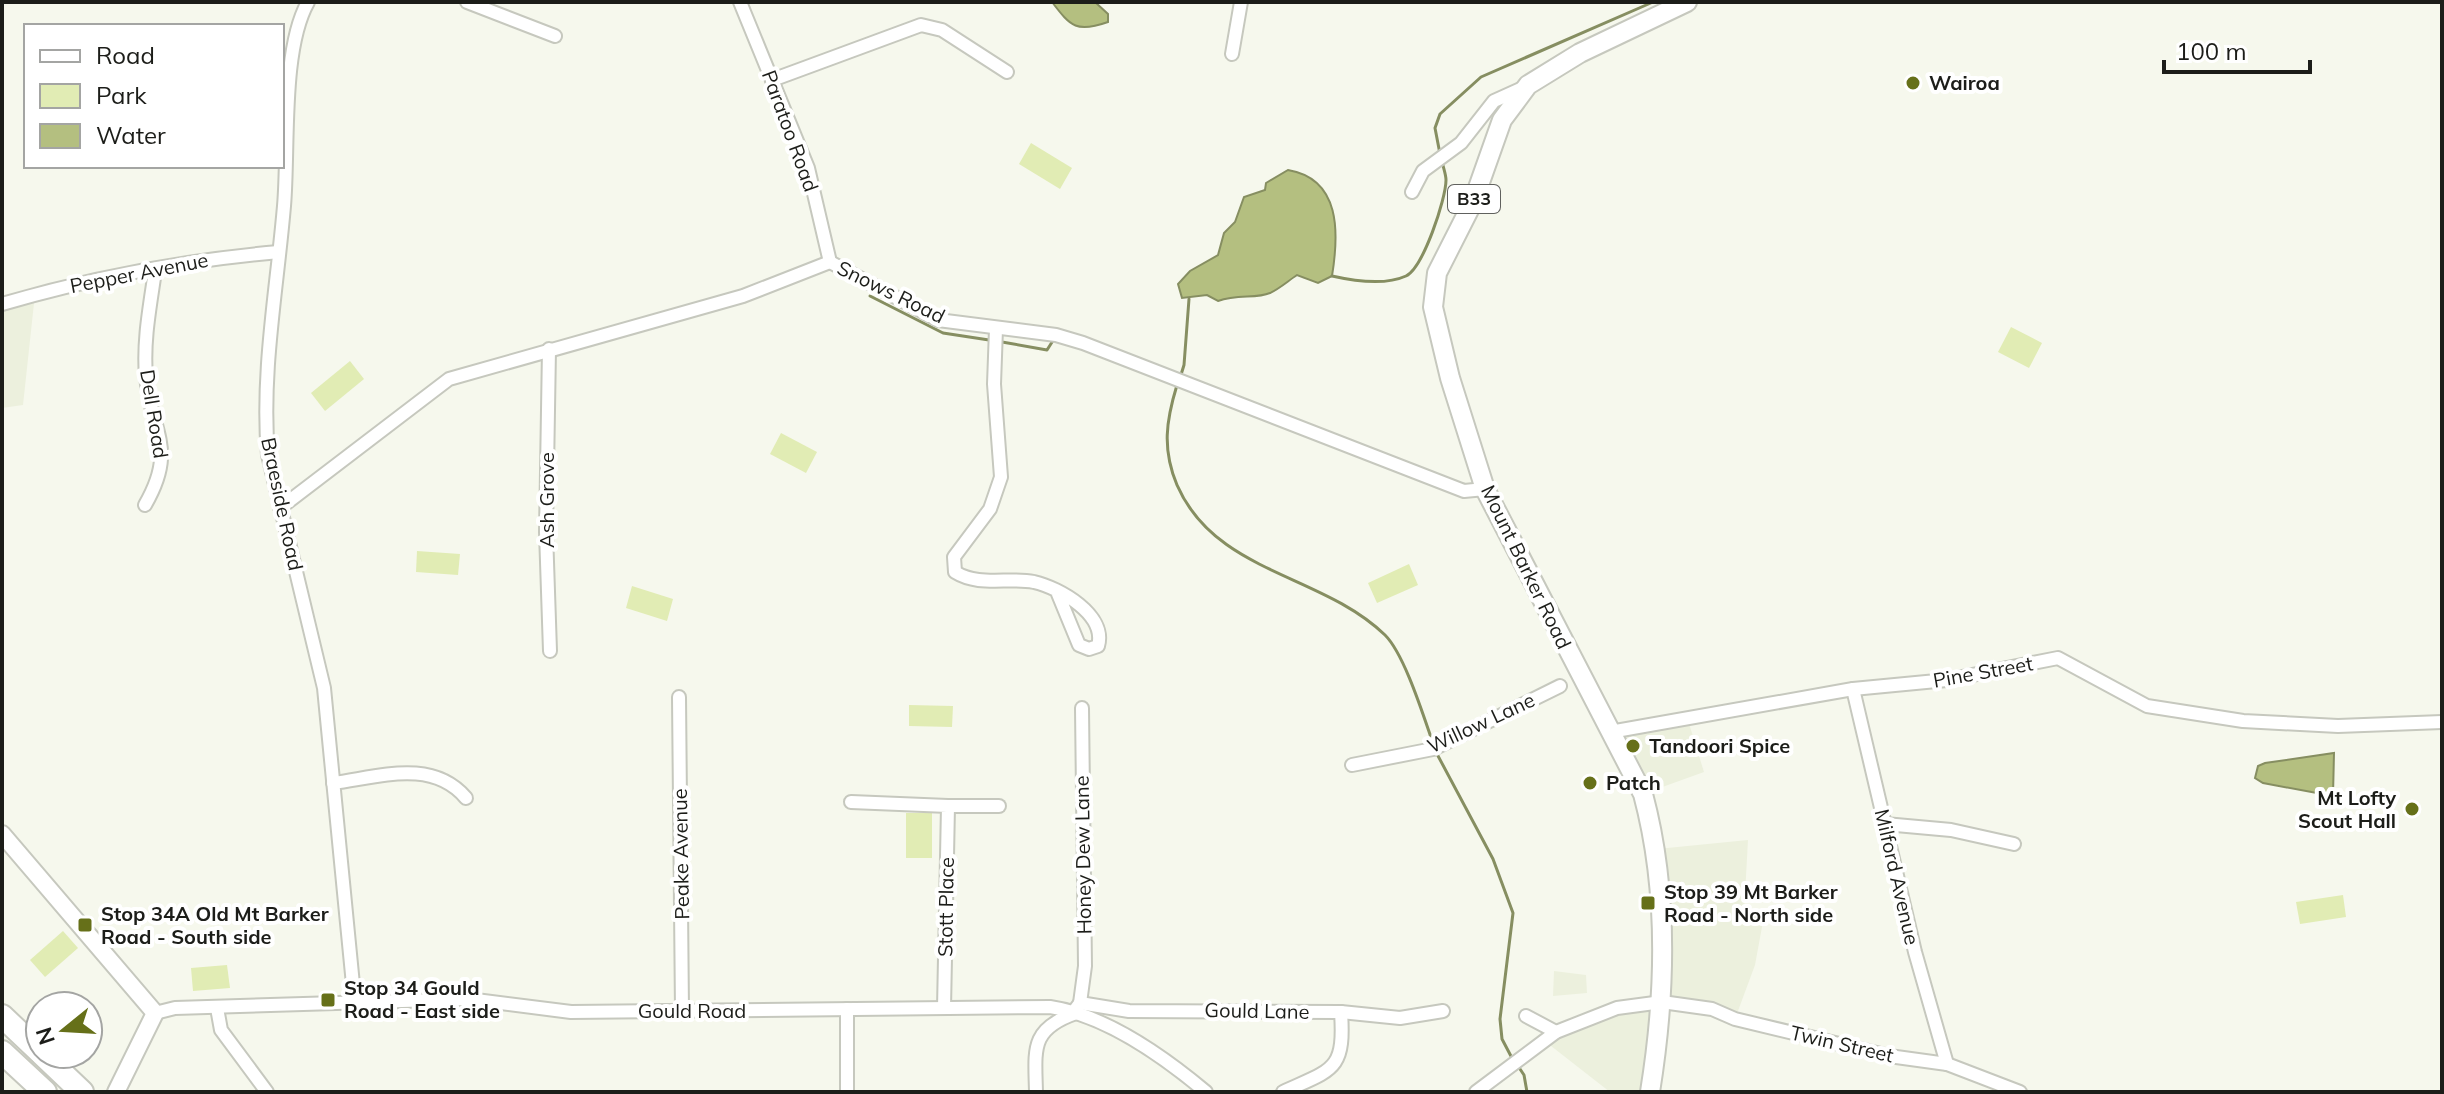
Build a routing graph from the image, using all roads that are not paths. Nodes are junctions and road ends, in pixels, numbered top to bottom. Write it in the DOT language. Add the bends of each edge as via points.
graph roads {
  1 [pos="308,2"];
  2 [pos="467,2"];
  3 [pos="740,2"];
  4 [pos="1241,2"];
  5 [pos="1687,2"];
  6 [pos="555,36"];
  7 [pos="1232,54"];
  8 [pos="1007,72"];
  9 [pos="772,80"];
  10 [pos="1528,85"];
  11 [pos="1412,192"];
  12 [pos="279,252"];
  13 [pos="830,262"];
  14 [pos="155,271"];
  15 [pos="2,304"];
  16 [pos="996,329"];
  17 [pos="549,349"];
  18 [pos="1485,489"];
  19 [pos="145,505"];
  20 [pos="280,508"];
  21 [pos="1058,594"];
  22 [pos="550,651"];
  23 [pos="1560,686"];
  24 [pos="1853,689"];
  25 [pos="679,697"];
  26 [pos="1082,708"];
  27 [pos="2442,722"];
  28 [pos="1610,732"];
  29 [pos="1352,765"];
  30 [pos="333,783"];
  31 [pos="466,798"];
  32 [pos="851,802"];
  33 [pos="948,806"];
  34 [pos="999,806"];
  35 [pos="1885,824"];
  36 [pos="2,834"];
  37 [pos="2014,844"];
  38 [pos="1662,1002"];
  39 [pos="355,1005"];
  40 [pos="217,1008"];
  41 [pos="944,1008"];
  42 [pos="847,1009"];
  43 [pos="1078,1009"];
  44 [pos="682,1011"];
  45 [pos="1443,1011"];
  46 [pos="1341,1012"];
  47 [pos="155,1013"];
  48 [pos="2,1016"];
  49 [pos="1526,1016"];
  50 [pos="1556,1032"];
  51 [pos="24,1037"];
  52 [pos="2,1052"];
  53 [pos="1947,1064"];
  54 [pos="59,1070"];
  55 [pos="45,1092"];
  56 [pos="82,1092"];
  57 [pos="116,1092"];
  58 [pos="267,1092"];
  59 [pos="847,1092"];
  60 [pos="1036,1092"];
  61 [pos="1206,1092"];
  62 [pos="1283,1092"];
  63 [pos="1476,1092"];
  64 [pos="1650,1092"];
  65 [pos="2020,1092"];
  1 -- 12 [label="street, Braeside Road" via="294,37"];
  2 -- 6 [label="street"];
  3 -- 9 [label="street, Paratoo Road"];
  4 -- 7 [label="street"];
  5 -- 10 [label="main road, Mount Barker Road / B33" via="1580,53"];
  8 -- 9 [label="street" via="942,30 921,25"];
  9 -- 13 [label="street, Paratoo Road" via="808,168"];
  10 -- 11 [label="street" via="1494,101 1461,143 1423,171"];
  10 -- 18 [label="main road, Mount Barker Road / B33" via="1502,120 1473,202 1437,273 1434,295 1438,333"];
  12 -- 14 [label="street, Pepper Avenue"];
  12 -- 20 [label="street, Braeside Road" via="265,418"];
  13 -- 16 [label="street, Snows Road" via="938,320"];
  13 -- 17 [label="street, Snows Road" via="743,296"];
  14 -- 15 [label="street, Pepper Avenue"];
  14 -- 19 [label="street, Dell Road" via="145,350 149,400 164,456 159,481"];
  16 -- 18 [label="street, Snows Road" via="1056,335 1173,375 1464,491"];
  16 -- 21 [label="street" via="1001,477 990,509 954,557 955,572 969,581 1030,581"];
  17 -- 20 [label="street, Snows Road" via="449,379"];
  17 -- 22 [label="street, Ash Grove"];
  18 -- 28 [label="main road, Mount Barker Road / B33"];
  20 -- 30 [label="street, Braeside Road" via="324,688"];
  23 -- 29 [label="street, Willow Lane" via="1437,747"];
  24 -- 27 [label="street, Pine Street" via="1947,680 2058,658 2147,706 2243,721 2338,726"];
  24 -- 28 [label="street, Pine Street"];
  24 -- 35 [label="street, Milford Avenue"];
  25 -- 44 [label="street, Peake Avenue"];
  26 -- 43 [label="street, Honey Dew Lane" via="1085,966"];
  28 -- 38 [label="main road, Mount Barker Road / B33" via="1643,794 1657,849"];
  30 -- 31 [label="street" via="419,771 451,781"];
  30 -- 39 [label="street, Braeside Road"];
  32 -- 33 [label="street"];
  33 -- 34 [label="street"];
  33 -- 41 [label="street, Stott Place"];
  35 -- 37 [label="street" via="1951,830"];
  35 -- 53 [label="street, Milford Avenue"];
  36 -- 47 [label="main road"];
  38 -- 50 [label="street" via="1617,1008"];
  38 -- 53 [label="street, Twin Street" via="1712,1009 1889,1056"];
  38 -- 64 [label="main road, Mount Barker Road / B33"];
  39 -- 40 [label="street, Gould Road"];
  39 -- 44 [label="street, Gould Road" via="468,999 571,1012"];
  40 -- 47 [label="street, Gould Road"];
  40 -- 58 [label="street" via="221,1030"];
  41 -- 42 [label="street, Gould Road"];
  41 -- 43 [label="street, Gould Road"];
  42 -- 44 [label="street, Gould Road"];
  42 -- 59 [label="street"];
  43 -- 46 [label="street, Gould Lane"];
  43 -- 60 [label="street" via="1045,1027 1037,1043"];
  43 -- 61 [label="street, Gould Road"];
  45 -- 46 [label="street, Gould Lane" via="1400,1018"];
  46 -- 62 [label="street" via="1342,1051 1333,1068"];
  47 -- 57 [label="main road"];
  48 -- 51 [label="highway"];
  49 -- 50 [label="street"];
  50 -- 63 [label="street"];
  52 -- 55 [label="highway"];
  53 -- 65 [label="street, Twin Street"];
  54 -- 56 [label="highway"];
}
